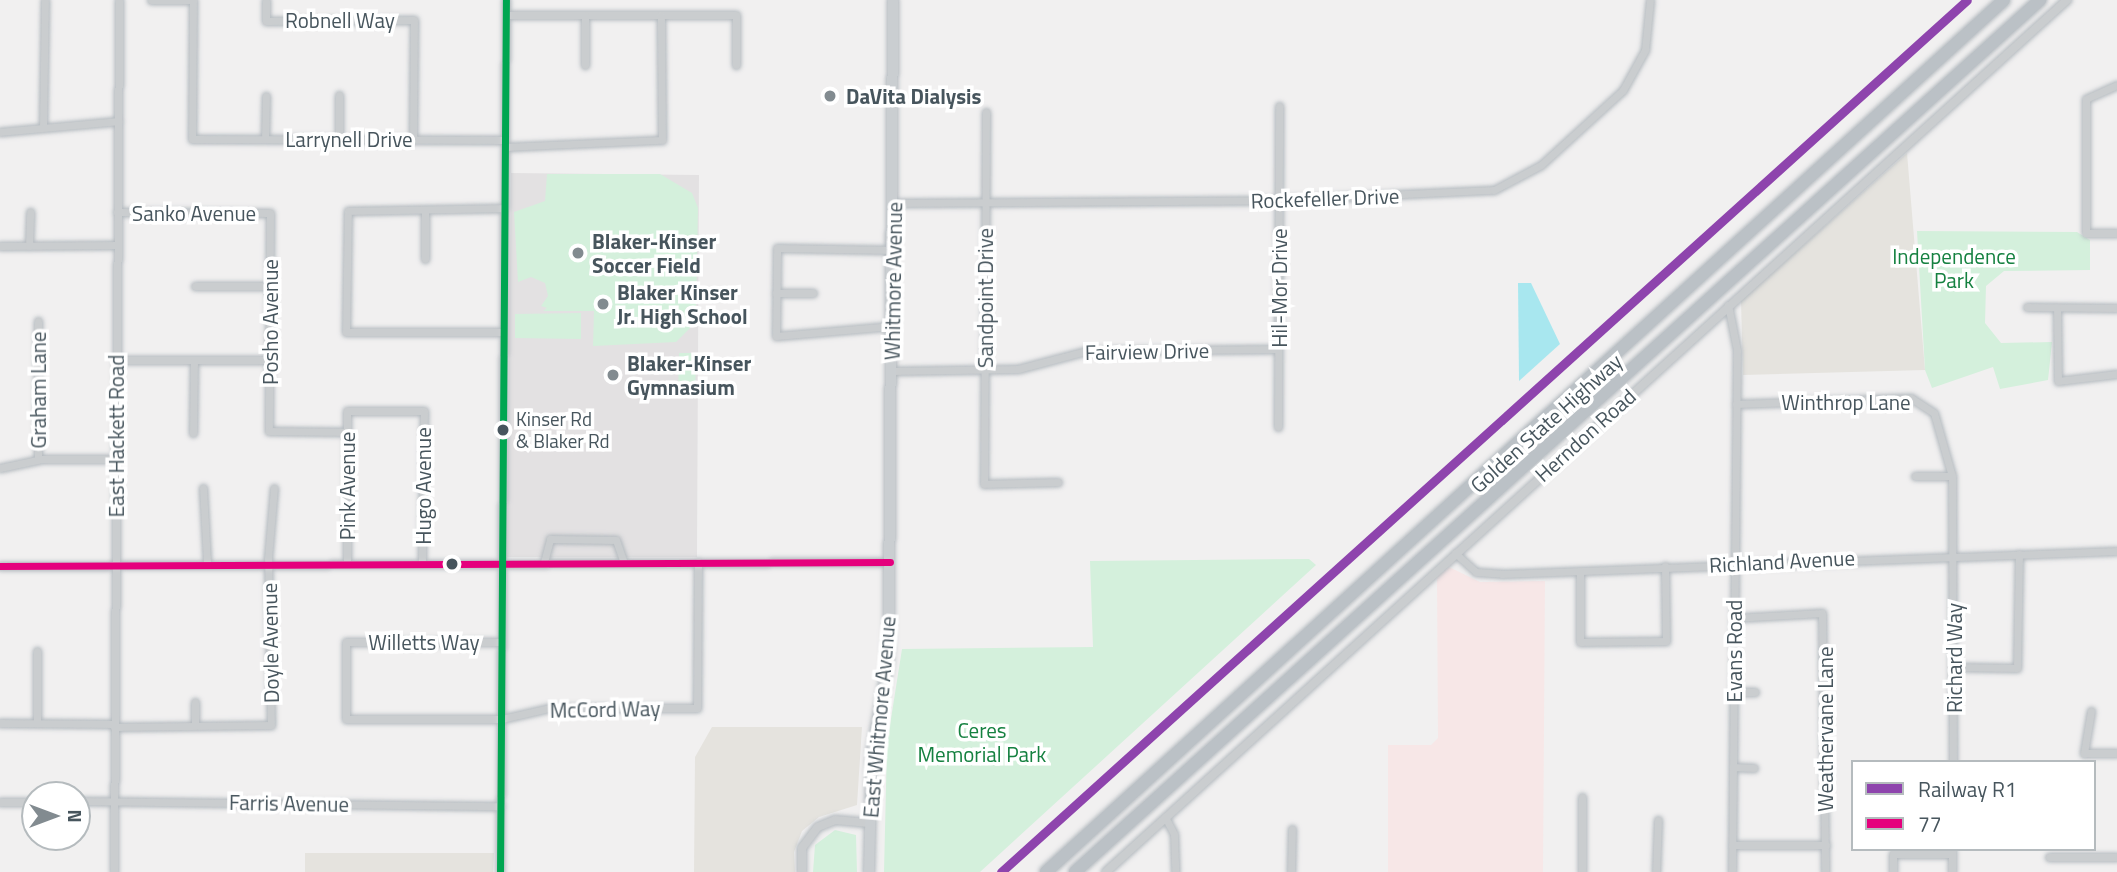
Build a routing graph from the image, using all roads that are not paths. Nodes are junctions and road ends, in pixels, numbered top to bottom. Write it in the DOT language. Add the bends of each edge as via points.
graph roads {
  1 [pos="45,0"];
  2 [pos="119,0"];
  3 [pos="151,0"];
  4 [pos="193,0"];
  5 [pos="266,0"];
  6 [pos="506,0"];
  7 [pos="893,0"];
  8 [pos="1650,0"];
  9 [pos="2004,0"];
  10 [pos="2040,0"];
  11 [pos="2067,0"];
  12 [pos="506,15"];
  13 [pos="584,15"];
  14 [pos="661,15"];
  15 [pos="585,65"];
  16 [pos="736,65"];
  17 [pos="2117,85"];
  18 [pos="339,95"];
  19 [pos="266,96"];
  20 [pos="1279,106"];
  21 [pos="986,112"];
  22 [pos="118,121"];
  23 [pos="43,126"];
  24 [pos="0,132"];
  25 [pos="265,139"];
  26 [pos="339,139"];
  27 [pos="412,139"];
  28 [pos="505,143"];
  29 [pos="1279,200"];
  30 [pos="985,202"];
  31 [pos="894,203"];
  32 [pos="505,208"];
  33 [pos="425,211"];
  34 [pos="30,212"];
  35 [pos="117,212"];
  36 [pos="270,214"];
  37 [pos="2117,233"];
  38 [pos="117,245"];
  39 [pos="0,246"];
  40 [pos="29,246"];
  41 [pos="893,250"];
  42 [pos="425,259"];
  43 [pos="195,286"];
  44 [pos="270,286"];
  45 [pos="776,293"];
  46 [pos="813,293"];
  47 [pos="1728,305"];
  48 [pos="2027,307"];
  49 [pos="2057,308"];
  50 [pos="2117,308"];
  51 [pos="38,321"];
  52 [pos="892,326"];
  53 [pos="504,332"];
  54 [pos="1278,349"];
  55 [pos="116,360"];
  56 [pos="194,360"];
  57 [pos="270,360"];
  58 [pos="985,369"];
  59 [pos="892,371"];
  60 [pos="2117,374"];
  61 [pos="1736,404"];
  62 [pos="424,411"];
  63 [pos="1278,427"];
  64 [pos="347,432"];
  65 [pos="193,433"];
  66 [pos="38,459"];
  67 [pos="116,459"];
  68 [pos="0,468"];
  69 [pos="1916,476"];
  70 [pos="1952,476"];
  71 [pos="1058,482"];
  72 [pos="203,488"];
  73 [pos="274,488"];
  74 [pos="2117,551"];
  75 [pos="1455,553"];
  76 [pos="1953,554"];
  77 [pos="2019,554"];
  78 [pos="269,561"];
  79 [pos="207,562"];
  80 [pos="347,562"];
  81 [pos="422,562"];
  82 [pos="503,562"];
  83 [pos="544,562"];
  84 [pos="698,562"];
  85 [pos="890,562"];
  86 [pos="624,563"];
  87 [pos="1735,564"];
  88 [pos="0,566"];
  89 [pos="115,566"];
  90 [pos="1665,566"];
  91 [pos="1580,570"];
  92 [pos="1734,618"];
  93 [pos="502,642"];
  94 [pos="37,651"];
  95 [pos="1954,667"];
  96 [pos="1734,692"];
  97 [pos="1755,692"];
  98 [pos="195,702"];
  99 [pos="2091,711"];
  100 [pos="346,719"];
  101 [pos="502,719"];
  102 [pos="0,723"];
  103 [pos="37,723"];
  104 [pos="114,725"];
  105 [pos="195,726"];
  106 [pos="2117,753"];
  107 [pos="1953,760"];
  108 [pos="1733,767"];
  109 [pos="1754,768"];
  110 [pos="1582,797"];
  111 [pos="115,800"];
  112 [pos="91,801"];
  113 [pos="0,802"];
  114 [pos="21,802"];
  115 [pos="501,806"];
  116 [pos="1165,817"];
  117 [pos="1658,820"];
  118 [pos="869,823"];
  119 [pos="1292,829"];
  120 [pos="1732,845"];
  121 [pos="1826,845"];
  122 [pos="1952,851"];
  123 [pos="2091,853"];
  124 [pos="2049,857"];
  125 [pos="2117,857"];
  126 [pos="114,872"];
  127 [pos="500,872"];
  128 [pos="802,872"];
  129 [pos="869,872"];
  130 [pos="1046,872"];
  131 [pos="1077,872"];
  132 [pos="1106,872"];
  133 [pos="1175,872"];
  134 [pos="1291,872"];
  135 [pos="1582,872"];
  136 [pos="1656,872"];
  137 [pos="1732,872"];
  138 [pos="1825,872"];
  139 [pos="1893,872"];
  140 [pos="1952,872"];
  1 -- 23 [label="street"];
  2 -- 22 [label="street, East Hackett Road"];
  3 -- 4 [label="street"];
  4 -- 25 [label="street, Larrynell Drive" via="192,138"];
  5 -- 27 [label="street, Robnell Way" via="266,20 414,20"];
  6 -- 12 [label="street"];
  7 -- 31 [label="main road, Whitmore Avenue"];
  8 -- 29 [label="street, Rockefeller Drive" via="1648,40 1629,82 1517,181 1470,193"];
  9 -- 130 [label="highway, Golden State Highway"];
  10 -- 131 [label="highway, Golden State Highway"];
  11 -- 47 [label="street, Herndon Road"];
  12 -- 13 [label="street"];
  12 -- 28 [label="street"];
  13 -- 14 [label="street"];
  13 -- 15 [label="street"];
  14 -- 16 [label="street" via="736,15"];
  14 -- 28 [label="street, Larrynell Drive" via="662,140"];
  17 -- 37 [label="street" via="2086,99 2086,233"];
  18 -- 26 [label="street"];
  19 -- 25 [label="street"];
  20 -- 29 [label="street, Hil-Mor Drive"];
  21 -- 30 [label="street, Sandpoint Drive"];
  22 -- 23 [label="street"];
  22 -- 35 [label="street, East Hackett Road"];
  23 -- 24 [label="street"];
  25 -- 26 [label="street, Larrynell Drive"];
  26 -- 27 [label="street, Larrynell Drive"];
  27 -- 28 [label="street, Larrynell Drive"];
  28 -- 32 [label="street"];
  29 -- 30 [label="street, Rockefeller Drive"];
  29 -- 54 [label="street, Hil-Mor Drive"];
  30 -- 31 [label="street, Rockefeller Drive"];
  30 -- 58 [label="street, Sandpoint Drive"];
  31 -- 41 [label="main road, Whitmore Avenue"];
  32 -- 33 [label="street"];
  32 -- 53 [label="street"];
  33 -- 42 [label="street"];
  33 -- 53 [label="street" via="348,211 346,332"];
  34 -- 40 [label="street"];
  35 -- 36 [label="street, Sanko Avenue"];
  35 -- 38 [label="street, East Hackett Road"];
  36 -- 44 [label="street, Posho Avenue"];
  38 -- 40 [label="street"];
  38 -- 55 [label="street, East Hackett Road"];
  39 -- 40 [label="street"];
  41 -- 45 [label="street" via="777,248"];
  41 -- 52 [label="main road, Whitmore Avenue"];
  43 -- 44 [label="street"];
  44 -- 57 [label="street, Posho Avenue"];
  45 -- 46 [label="street"];
  45 -- 52 [label="street" via="776,336"];
  47 -- 61 [label="street, Evans Road" via="1736,324"];
  47 -- 75 [label="street, Herndon Road"];
  48 -- 49 [label="street"];
  49 -- 50 [label="street"];
  49 -- 60 [label="street" via="2058,381"];
  51 -- 66 [label="street, Graham Lane"];
  52 -- 59 [label="main road, Whitmore Avenue"];
  53 -- 82 [label="street"];
  54 -- 58 [label="street, Fairview Drive" via="1086,351 1018,369"];
  54 -- 63 [label="street, Hil-Mor Drive"];
  55 -- 56 [label="street"];
  55 -- 67 [label="street, East Hackett Road"];
  56 -- 57 [label="street"];
  56 -- 65 [label="street"];
  57 -- 64 [label="street, Posho Avenue" via="269,431"];
  58 -- 59 [label="street, Fairview Drive"];
  58 -- 71 [label="street, Sandpoint Drive" via="984,484"];
  59 -- 85 [label="main road, Whitmore Avenue"];
  61 -- 70 [label="street, Winthrop Lane" via="1919,400 1937,419"];
  61 -- 87 [label="street, Evans Road"];
  62 -- 64 [label="street, Pink Avenue" via="347,411"];
  62 -- 81 [label="street, Hugo Avenue"];
  64 -- 80 [label="street, Pink Avenue"];
  66 -- 67 [label="street"];
  66 -- 68 [label="street"];
  67 -- 89 [label="street, East Hackett Road"];
  69 -- 70 [label="street"];
  70 -- 76 [label="street, Winthrop Lane"];
  72 -- 79 [label="street"];
  73 -- 78 [label="street, Doyle Avenue"];
  74 -- 77 [label="street, Richland Avenue"];
  75 -- 91 [label="street, Richland Avenue" via="1485,574"];
  75 -- 116 [label="street, Herndon Road"];
  76 -- 77 [label="street, Richland Avenue"];
  76 -- 87 [label="street, Richland Avenue"];
  76 -- 95 [label="street, Richard Way"];
  77 -- 95 [label="street" via="2017,668"];
  78 -- 79 [label="street"];
  78 -- 80 [label="street"];
  78 -- 105 [label="street, Doyle Avenue" via="271,726"];
  79 -- 89 [label="street"];
  80 -- 81 [label="street"];
  81 -- 82 [label="street"];
  82 -- 83 [label="street"];
  82 -- 93 [label="street"];
  83 -- 86 [label="street"];
  83 -- 86 [label="street" via="550,539 616,540"];
  84 -- 85 [label="street"];
  84 -- 86 [label="street"];
  84 -- 101 [label="street, McCord Way" via="697,708 549,708"];
  85 -- 118 [label="main road, East Whitmore Avenue" via="888,663 873,735"];
  87 -- 90 [label="street, Richland Avenue"];
  87 -- 92 [label="street, Evans Road"];
  88 -- 89 [label="street"];
  89 -- 104 [label="street, East Hackett Road"];
  90 -- 91 [label="street, Richland Avenue"];
  90 -- 91 [label="street" via="1666,641 1580,642"];
  92 -- 96 [label="street, Evans Road"];
  92 -- 121 [label="street, Weathervane Lane" via="1822,613"];
  93 -- 100 [label="street, Willetts Way" via="346,642"];
  93 -- 101 [label="street"];
  94 -- 103 [label="street"];
  95 -- 107 [label="street, Richard Way"];
  96 -- 97 [label="street"];
  96 -- 108 [label="street, Evans Road"];
  98 -- 105 [label="street"];
  99 -- 106 [label="street" via="2084,753"];
  100 -- 101 [label="street, McCord Way"];
  101 -- 115 [label="street"];
  102 -- 103 [label="street"];
  103 -- 104 [label="street"];
  104 -- 105 [label="street"];
  104 -- 111 [label="street, East Hackett Road"];
  108 -- 109 [label="street"];
  108 -- 120 [label="street, Evans Road"];
  110 -- 135 [label="street"];
  111 -- 112 [label="street, Farris Avenue"];
  111 -- 115 [label="street, Farris Avenue"];
  111 -- 126 [label="street, East Hackett Road"];
  113 -- 114 [label="street"];
  115 -- 127 [label="street"];
  116 -- 132 [label="street, Herndon Road"];
  116 -- 133 [label="street" via="1174,834"];
  117 -- 136 [label="street"];
  118 -- 128 [label="street" via="835,820 818,827 802,848"];
  118 -- 129 [label="main road, East Whitmore Avenue"];
  119 -- 134 [label="street"];
  120 -- 121 [label="street"];
  120 -- 137 [label="street, Evans Road"];
  121 -- 138 [label="street, Weathervane Lane"];
  122 -- 139 [label="street" via="1893,854"];
  122 -- 140 [label="street"];
  123 -- 124 [label="street"];
  123 -- 125 [label="street"];
}
